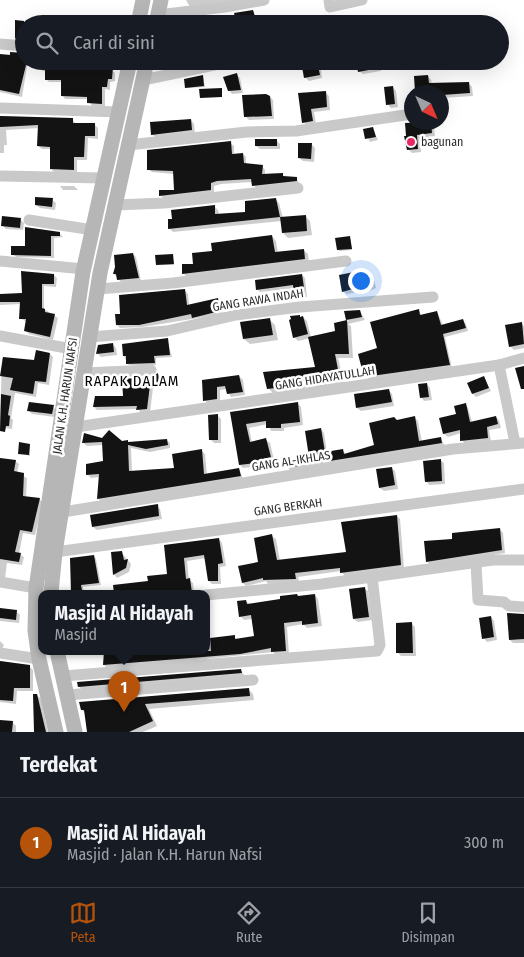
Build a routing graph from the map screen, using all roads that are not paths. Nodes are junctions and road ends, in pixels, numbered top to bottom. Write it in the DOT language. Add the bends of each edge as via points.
graph roads {
  1 [pos="143,0"];
  2 [pos="264,0"];
  3 [pos="329,0"];
  4 [pos="362,0"];
  5 [pos="159,13"];
  6 [pos="140,15"];
  7 [pos="0,44"];
  8 [pos="15,45"];
  9 [pos="125,70"];
  10 [pos="145,70"];
  11 [pos="190,70"];
  12 [pos="142,80"];
  13 [pos="0,108"];
  14 [pos="119,112"];
  15 [pos="404,115"];
  16 [pos="128,145"];
  17 [pos="0,176"];
  18 [pos="104,178"];
  19 [pos="298,188"];
  20 [pos="116,205"];
  21 [pos="29,220"];
  22 [pos="92,230"];
  23 [pos="346,261"];
  24 [pos="0,262"];
  25 [pos="84,269"];
  26 [pos="98,289"];
  27 [pos="433,297"];
  28 [pos="75,322"];
  29 [pos="90,331"];
  30 [pos="0,336"];
  31 [pos="72,349"];
  32 [pos="524,358"];
  33 [pos="499,365"];
  34 [pos="151,370"];
  35 [pos="84,372"];
  36 [pos="76,427"];
  37 [pos="520,443"];
  38 [pos="524,489"];
  39 [pos="63,512"];
  40 [pos="55,552"];
  41 [pos="524,560"];
  42 [pos="476,563"];
  43 [pos="372,577"];
  44 [pos="0,582"];
  45 [pos="36,588"];
  46 [pos="51,590"];
  47 [pos="210,595"];
  48 [pos="524,606"];
  49 [pos="38,650"];
  50 [pos="0,653"];
  51 [pos="39,655"];
  52 [pos="58,655"];
  53 [pos="39,659"];
  54 [pos="63,676"];
  55 [pos="253,680"];
  56 [pos="67,695"];
  57 [pos="56,732"];
  58 [pos="75,732"];
  1 -- 6 [label="main road"];
  2 -- 5 [label="street"];
  3 -- 4 [label="street" via="330,6"];
  7 -- 8 [label="street"];
  9 -- 14 [label="main road, JALAN K.H. HARUN NAFSI"];
  10 -- 12 [label="main road, JALAN K.H. HARUN NAFSI"];
  11 -- 12 [label="street"];
  12 -- 16 [label="main road, JALAN K.H. HARUN NAFSI"];
  13 -- 14 [label="street"];
  14 -- 18 [label="main road, JALAN K.H. HARUN NAFSI"];
  15 -- 16 [label="street" via="296,131 247,132"];
  16 -- 20 [label="main road, JALAN K.H. HARUN NAFSI"];
  17 -- 18 [label="street"];
  18 -- 22 [label="main road, JALAN K.H. HARUN NAFSI"];
  19 -- 20 [label="street"];
  20 -- 26 [label="main road, JALAN K.H. HARUN NAFSI"];
  21 -- 22 [label="street"];
  22 -- 25 [label="main road, JALAN K.H. HARUN NAFSI"];
  23 -- 26 [label="street"];
  24 -- 25 [label="street"];
  25 -- 28 [label="main road, JALAN K.H. HARUN NAFSI"];
  26 -- 29 [label="main road, JALAN K.H. HARUN NAFSI"];
  27 -- 29 [label="street, GANG RAWA INDAH" via="368,300 236,314 167,330"];
  28 -- 29 [label="main road"];
  28 -- 31 [label="main road, JALAN K.H. HARUN NAFSI"];
  29 -- 35 [label="main road, JALAN K.H. HARUN NAFSI"];
  30 -- 31 [label="street"];
  31 -- 45 [label="main road, JALAN K.H. HARUN NAFSI"];
  32 -- 33 [label="street, GANG HIDAYATULLAH"];
  33 -- 36 [label="street, GANG HIDAYATULLAH"];
  33 -- 37 [label="street"];
  34 -- 35 [label="street"];
  35 -- 36 [label="main road, JALAN K.H. HARUN NAFSI"];
  36 -- 39 [label="main road, JALAN K.H. HARUN NAFSI"];
  37 -- 39 [label="street, GANG AL-IKHLAS" via="453,449"];
  38 -- 40 [label="street, GANG BERKAH"];
  39 -- 40 [label="main road, JALAN K.H. HARUN NAFSI"];
  40 -- 46 [label="main road, JALAN K.H. HARUN NAFSI"];
  41 -- 42 [label="street"];
  42 -- 43 [label="street"];
  42 -- 48 [label="street" via="478,600"];
  43 -- 47 [label="street"];
  43 -- 54 [label="street" via="380,644 377,652"];
  44 -- 45 [label="street"];
  45 -- 49 [label="main road, JALAN K.H. HARUN NAFSI"];
  50 -- 53 [label="street"];
  51 -- 53 [label="main road, JALAN K.H. HARUN NAFSI"];
  52 -- 54 [label="main road"];
  53 -- 57 [label="main road, JALAN K.H. HARUN NAFSI"];
  54 -- 56 [label="main road"];
  55 -- 56 [label="street"];
  56 -- 58 [label="main road"];
}
